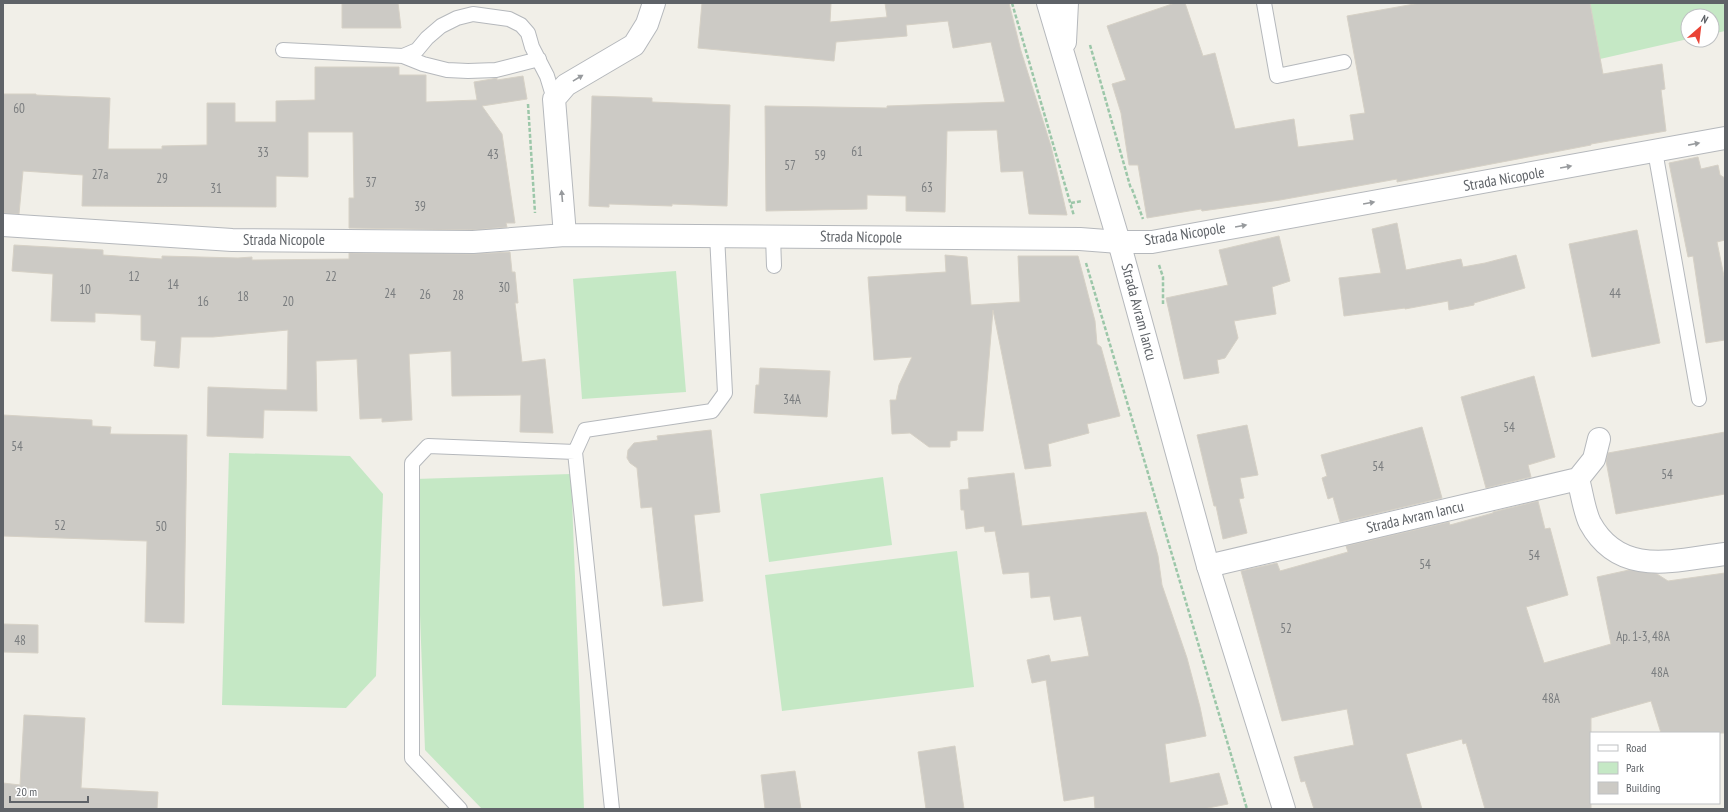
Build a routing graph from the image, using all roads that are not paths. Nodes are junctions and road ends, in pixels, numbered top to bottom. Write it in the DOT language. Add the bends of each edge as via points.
graph roads {
  1 [pos="654,3"];
  2 [pos="1048,3"];
  3 [pos="1068,3"];
  4 [pos="1264,3"];
  5 [pos="283,50"];
  6 [pos="403,56"];
  7 [pos="539,59"];
  8 [pos="1065,61"];
  9 [pos="1344,62"];
  10 [pos="554,99"];
  11 [pos="1725,138"];
  12 [pos="1655,152"];
  13 [pos="3,224"];
  14 [pos="565,235"];
  15 [pos="717,235"];
  16 [pos="773,236"];
  17 [pos="1119,242"];
  18 [pos="774,266"];
  19 [pos="1699,400"];
  20 [pos="1600,439"];
  21 [pos="575,452"];
  22 [pos="1578,479"];
  23 [pos="1725,554"];
  24 [pos="1208,566"];
  25 [pos="460,809"];
  26 [pos="612,809"];
  27 [pos="1284,809"];
  10 -- 1 [label="street, one-way" via="566,85 634,45 647,24"];
  2 -- 8 [label="street, Strada Avram Iancu"];
  3 -- 8 [label="street, Strada Avram Iancu"];
  4 -- 9 [label="lane" via="1277,76"];
  5 -- 6 [label="lane"];
  6 -- 7 [label="lane" via="447,70 468,71 496,70"];
  6 -- 7 [label="lane" via="417,50 442,26 457,18 473,14 509,19 521,25 528,33"];
  7 -- 10 [label="lane"];
  8 -- 17 [label="street, Strada Avram Iancu"];
  14 -- 10 [label="street, one-way"];
  12 -- 11 [label="street, Strada Nicopole, one-way"];
  17 -- 12 [label="street, Strada Nicopole, one-way" via="1152,242"];
  12 -- 19 [label="lane"];
  13 -- 14 [label="street, Strada Nicopole" via="232,240 473,242"];
  14 -- 15 [label="street, Strada Nicopole"];
  15 -- 16 [label="street, Strada Nicopole"];
  15 -- 21 [label="lane" via="725,393 712,411 585,430"];
  16 -- 17 [label="street, Strada Nicopole" via="1080,239"];
  16 -- 18 [label="lane"];
  17 -- 24 [label="street, Strada Avram Iancu"];
  20 -- 22 [label="street" via="1594,459"];
  21 -- 25 [label="lane" via="428,446 412,463 412,758"];
  21 -- 26 [label="lane"];
  22 -- 23 [label="street" via="1589,522 1598,536 1613,550 1630,559 1657,562"];
  22 -- 24 [label="street, Strada Avram Iancu"];
  24 -- 27 [label="street, Strada Avram Iancu"];
}
